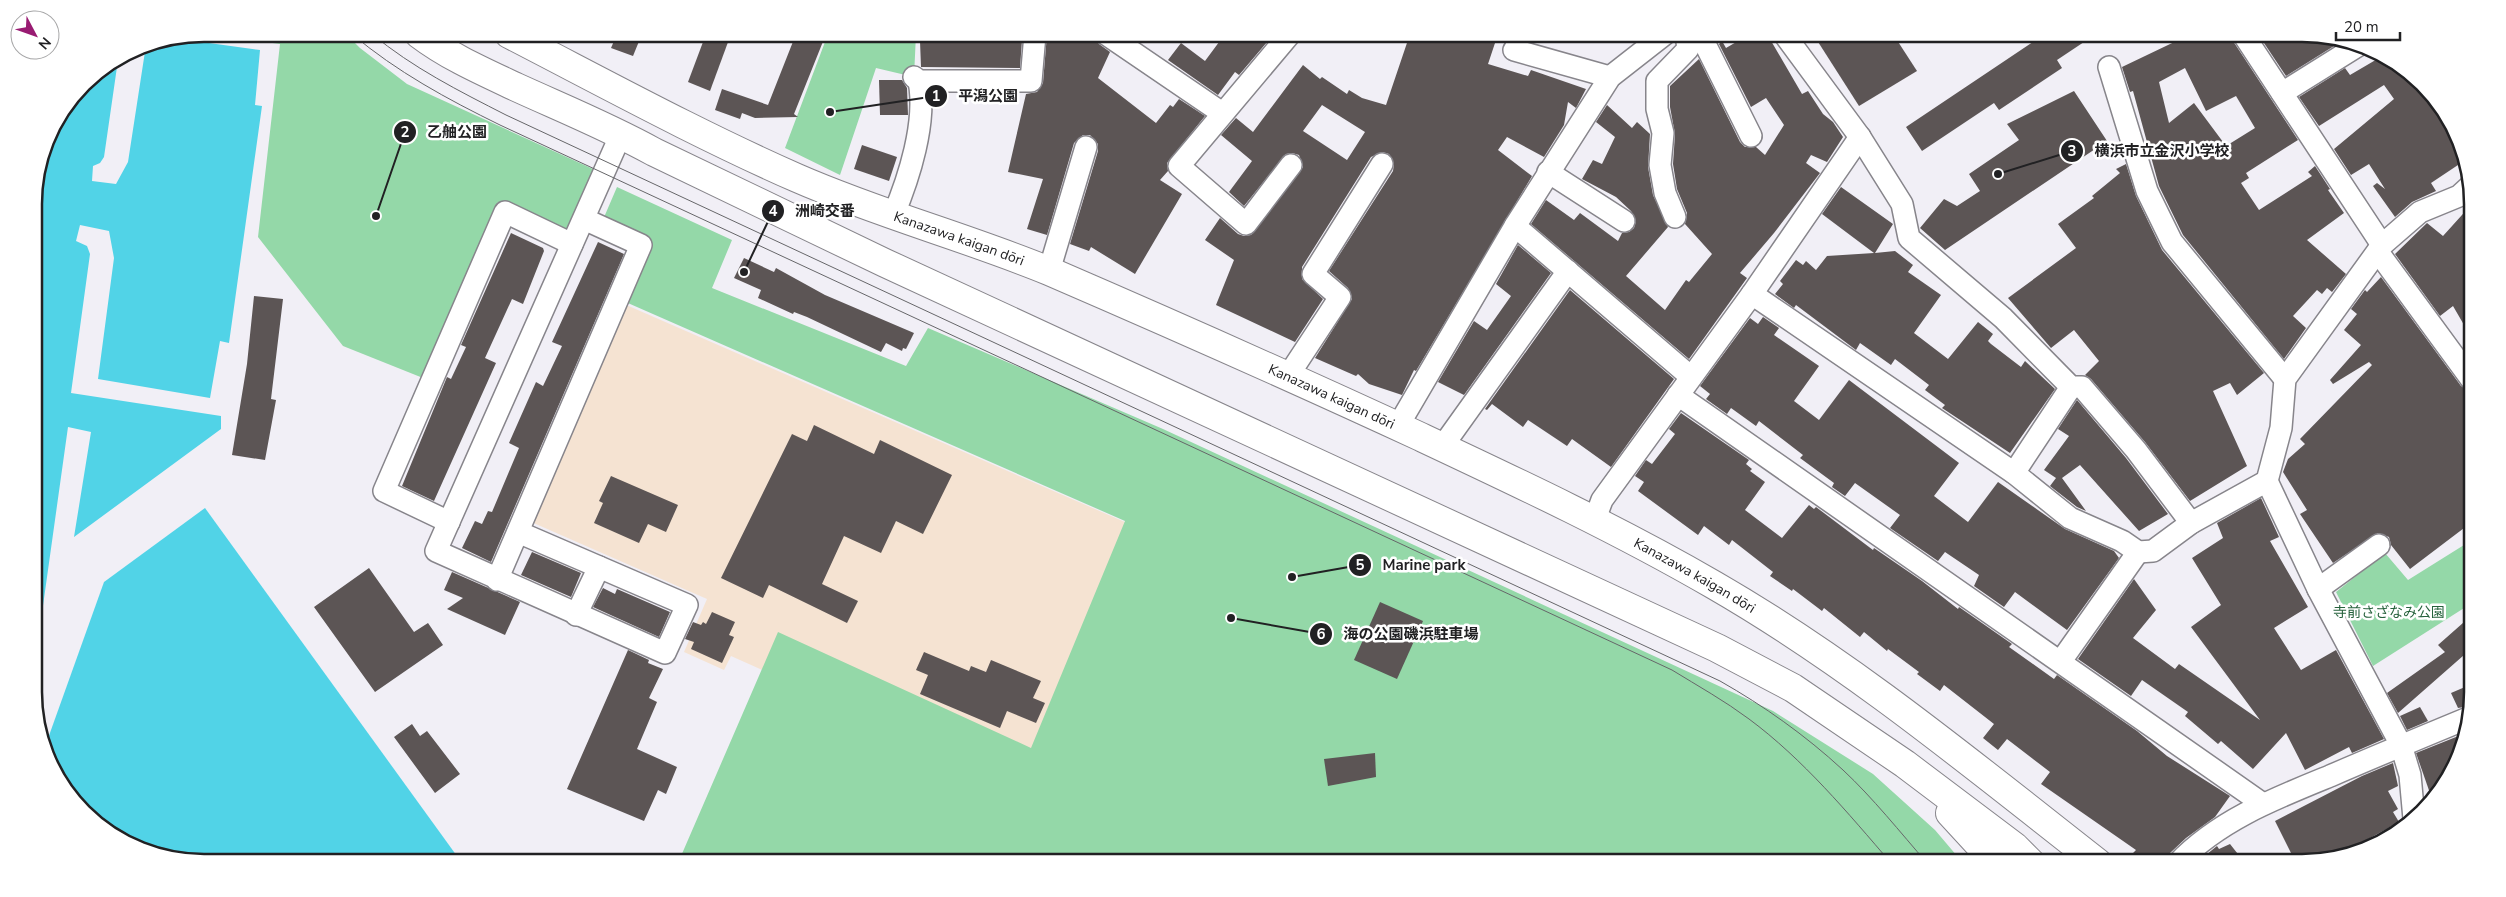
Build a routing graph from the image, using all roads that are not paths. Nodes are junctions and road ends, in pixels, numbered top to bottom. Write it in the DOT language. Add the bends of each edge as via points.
graph roads {
  1 [pos="1283,42"];
  2 [pos="1654,42"];
  3 [pos="1687,42"];
  4 [pos="1704,42"];
  5 [pos="1790,42"];
  6 [pos="2249,42"];
  7 [pos="430,43"];
  8 [pos="526,43"];
  9 [pos="1034,43"];
  10 [pos="1119,43"];
  11 [pos="1514,50"];
  12 [pos="2350,50"];
  13 [pos="2109,67"];
  14 [pos="1610,77"];
  15 [pos="2282,93"];
  16 [pos="1222,113"];
  17 [pos="621,134"];
  18 [pos="1752,136"];
  19 [pos="1860,137"];
  20 [pos="1086,147"];
  21 [pos="1382,164"];
  22 [pos="1291,165"];
  23 [pos="1548,172"];
  24 [pos="2463,193"];
  25 [pos="893,216"];
  26 [pos="1675,217"];
  27 [pos="584,218"];
  28 [pos="1624,221"];
  29 [pos="1515,226"];
  30 [pos="572,244"];
  31 [pos="2380,249"];
  32 [pos="1049,271"];
  33 [pos="1568,271"];
  34 [pos="1752,294"];
  35 [pos="2464,369"];
  36 [pos="1288,376"];
  37 [pos="1691,377"];
  38 [pos="2285,379"];
  39 [pos="2071,387"];
  40 [pos="1678,395"];
  41 [pos="1398,426"];
  42 [pos="1442,447"];
  43 [pos="2014,473"];
  44 [pos="2267,481"];
  45 [pos="1595,519"];
  46 [pos="449,522"];
  47 [pos="2191,523"];
  48 [pos="518,532"];
  49 [pos="2379,545"];
  50 [pos="2138,552"];
  51 [pos="598,567"];
  52 [pos="497,580"];
  53 [pos="2318,589"];
  54 [pos="576,614"];
  55 [pos="2061,661"];
  56 [pos="2461,721"];
  57 [pos="2401,745"];
  58 [pos="1905,764"];
  59 [pos="2263,804"];
  60 [pos="2413,810"];
  61 [pos="1988,854"];
  62 [pos="2022,854"];
  63 [pos="2087,854"];
  64 [pos="2187,854"];
  1 -- 16 [label="street"];
  2 -- 14 [label="street"];
  3 -- 26 [label="street" via="1688,49 1657,81 1657,109 1663,133 1660,165 1665,193"];
  4 -- 18 [label="street"];
  5 -- 19 [label="street"];
  6 -- 15 [label="street"];
  7 -- 17 [label="street" via="482,71"];
  8 -- 25 [label="street, Kanazawa kaigan dōri" via="677,122 797,178"];
  9 -- 25 [label="street" via="1031,81 917,79 922,97 921,123"];
  10 -- 16 [label="street"];
  11 -- 14 [label="street"];
  12 -- 15 [label="street"];
  13 -- 38 [label="street" via="2147,191 2172,242"];
  14 -- 23 [label="street"];
  15 -- 31 [label="street"];
  16 -- 22 [label="street" via="1179,166 1246,224"];
  17 -- 27 [label="street"];
  17 -- 58 [label="street" via="886,263 1717,648 1793,688"];
  19 -- 34 [label="street"];
  19 -- 39 [label="street" via="1902,204 1908,238 2003,318"];
  20 -- 32 [label="street"];
  21 -- 36 [label="street" via="1313,274 1340,297"];
  23 -- 28 [label="street"];
  23 -- 29 [label="street"];
  24 -- 31 [label="street" via="2420,212"];
  25 -- 32 [label="street, Kanazawa kaigan dōri" via="1004,252"];
  27 -- 30 [label="street"];
  27 -- 48 [label="street" via="641,245"];
  29 -- 33 [label="street"];
  29 -- 41 [label="street"];
  30 -- 46 [label="street"];
  30 -- 46 [label="street" via="505,212 384,491"];
  31 -- 35 [label="street"];
  31 -- 38 [label="street"];
  32 -- 36 [label="street, Kanazawa kaigan dōri"];
  33 -- 37 [label="street"];
  33 -- 42 [label="street"];
  34 -- 37 [label="street"];
  34 -- 43 [label="street"];
  36 -- 41 [label="street, Kanazawa kaigan dōri"];
  37 -- 40 [label="street"];
  38 -- 44 [label="street" via="2281,428"];
  39 -- 43 [label="street"];
  39 -- 47 [label="street" via="2082,387 2136,450"];
  40 -- 45 [label="street" via="1602,500"];
  40 -- 55 [label="street"];
  41 -- 42 [label="street, Kanazawa kaigan dōri"];
  42 -- 45 [label="street, Kanazawa kaigan dōri"];
  43 -- 50 [label="street" via="2070,518 2122,541"];
  44 -- 47 [label="street"];
  44 -- 53 [label="street"];
  45 -- 63 [label="street, Kanazawa kaigan dōri" via="1716,586 1847,670"];
  46 -- 52 [label="street" via="436,551"];
  47 -- 50 [label="street" via="2153,551"];
  48 -- 51 [label="street"];
  48 -- 52 [label="street"];
  49 -- 53 [label="street"];
  50 -- 55 [label="street"];
  51 -- 54 [label="street"];
  51 -- 54 [label="street" via="687,605 665,653"];
  52 -- 54 [label="street"];
  53 -- 57 [label="street"];
  55 -- 59 [label="street"];
  56 -- 57 [label="street"];
  57 -- 59 [label="street"];
  57 -- 60 [label="street" via="2410,775"];
  58 -- 61 [label="street"];
  58 -- 62 [label="street"];
  59 -- 64 [label="street" via="2231,822"];
}
